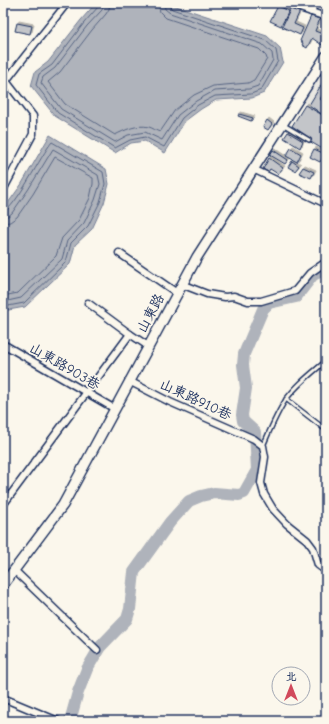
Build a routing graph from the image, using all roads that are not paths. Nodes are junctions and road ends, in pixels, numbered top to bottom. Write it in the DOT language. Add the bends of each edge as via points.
graph roads {
  1 [pos="67,3"];
  2 [pos="285,3"];
  3 [pos="315,3"];
  4 [pos="311,12"];
  5 [pos="326,18"];
  6 [pos="326,56"];
  7 [pos="5,82"];
  8 [pos="283,124"];
  9 [pos="309,140"];
  10 [pos="254,169"];
  11 [pos="3,190"];
  12 [pos="326,204"];
  13 [pos="119,253"];
  14 [pos="326,262"];
  15 [pos="181,284"];
  16 [pos="177,293"];
  17 [pos="88,303"];
  18 [pos="130,334"];
  19 [pos="3,344"];
  20 [pos="148,346"];
  21 [pos="326,361"];
  22 [pos="129,381"];
  23 [pos="86,393"];
  24 [pos="286,400"];
  25 [pos="115,409"];
  26 [pos="326,430"];
  27 [pos="258,442"];
  28 [pos="3,505"];
  29 [pos="14,570"];
  30 [pos="326,571"];
  31 [pos="3,585"];
  32 [pos="97,650"];
  33 [pos="3,698"];
  34 [pos="58,721"];
  1 -- 7 [label="street"];
  2 -- 4 [label="street"];
  3 -- 4 [label="street"];
  4 -- 5 [label="street"];
  6 -- 8 [label="street, 山東路"];
  7 -- 11 [label="street" via="33,116 33,134"];
  8 -- 9 [label="lane"];
  8 -- 10 [label="street, 山東路"];
  10 -- 12 [label="street"];
  10 -- 15 [label="street, 山東路"];
  13 -- 16 [label="street"];
  14 -- 15 [label="street" via="310,273 295,291 261,301 208,294"];
  15 -- 16 [label="street, 山東路"];
  16 -- 20 [label="street, 山東路"];
  17 -- 18 [label="street"];
  18 -- 20 [label="street"];
  18 -- 23 [label="street"];
  19 -- 23 [label="street, 山東路903巷"];
  20 -- 22 [label="street, 山東路"];
  21 -- 24 [label="lane"];
  22 -- 25 [label="street, 山東路"];
  22 -- 27 [label="street, 山東路910巷"];
  23 -- 25 [label="street, 山東路903巷"];
  23 -- 28 [label="street"];
  24 -- 26 [label="lane"];
  24 -- 27 [label="lane"];
  25 -- 29 [label="street, 山東路" via="63,505"];
  27 -- 30 [label="street" via="265,457 261,483 264,494 287,524 307,540 313,548 318,565"];
  29 -- 31 [label="street, 山東路"];
  29 -- 32 [label="street"];
  33 -- 34 [label="street"];
}
